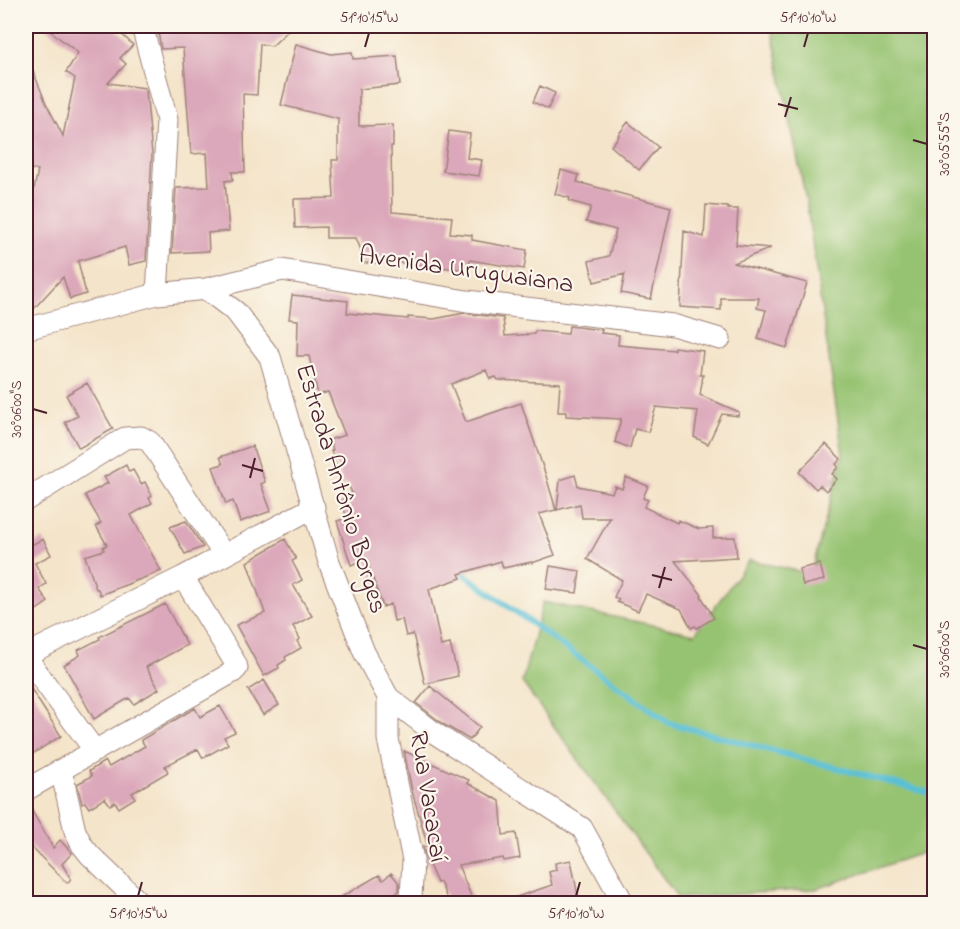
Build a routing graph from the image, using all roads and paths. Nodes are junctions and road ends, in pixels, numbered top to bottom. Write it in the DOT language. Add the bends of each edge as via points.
graph roads {
  1 [pos="142,26"];
  2 [pos="206,289"];
  3 [pos="157,294"];
  4 [pos="26,329"];
  5 [pos="720,339"];
  6 [pos="26,500"];
  7 [pos="314,507"];
  8 [pos="224,555"];
  9 [pos="183,577"];
  10 [pos="26,656"];
  11 [pos="388,697"];
  12 [pos="95,751"];
  13 [pos="61,770"];
  14 [pos="26,790"];
  15 [pos="141,903"];
  16 [pos="406,903"];
  17 [pos="624,903"];
  1 -- 3 [label="street" via="167,120"];
  2 -- 3 [label="street"];
  2 -- 5 [label="street, Avenida Uruguaiana" via="282,270 467,302 673,325"];
  2 -- 7 [label="street, Estrada Antônio Borges" via="236,312 270,357"];
  3 -- 4 [label="street"];
  6 -- 8 [label="street" via="126,438 141,437 150,442"];
  7 -- 8 [label="street"];
  7 -- 11 [label="street, Estrada Antônio Borges" via="329,562 360,642"];
  8 -- 9 [label="street"];
  9 -- 10 [label="street"];
  9 -- 12 [label="street" via="237,669"];
  10 -- 12 [label="street"];
  11 -- 16 [label="street, Rua Vacacaí" via="388,739 412,860 411,898"];
  11 -- 17 [label="street, Estrada Antônio Borges" via="436,734 582,828"];
  12 -- 13 [label="street"];
  13 -- 14 [label="street"];
  13 -- 15 [label="street" via="82,845"];
}
